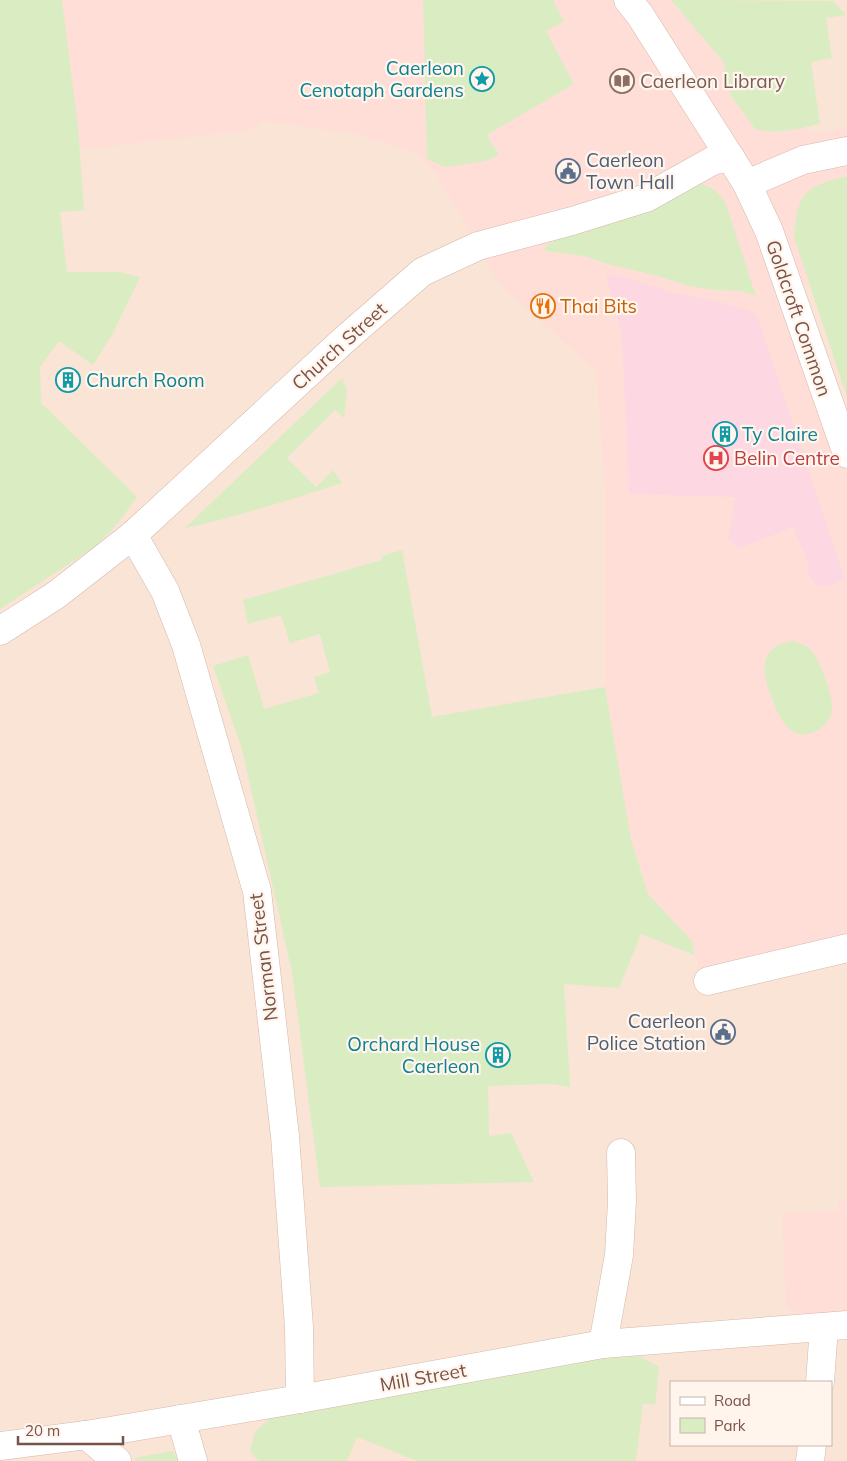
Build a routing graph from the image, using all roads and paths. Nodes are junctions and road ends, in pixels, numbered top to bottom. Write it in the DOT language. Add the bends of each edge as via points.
graph roads {
  1 [pos="628,0"];
  2 [pos="847,151"];
  3 [pos="731,158"];
  4 [pos="747,184"];
  5 [pos="847,454"];
  6 [pos="134,535"];
  7 [pos="0,631"];
  8 [pos="847,948"];
  9 [pos="708,981"];
  10 [pos="621,1153"];
  11 [pos="835,1326"];
  12 [pos="602,1344"];
  13 [pos="820,1381"];
  14 [pos="300,1399"];
  15 [pos="181,1419"];
  16 [pos="86,1435"];
  17 [pos="0,1446"];
  18 [pos="812,1446"];
  19 [pos="117,1461"];
  20 [pos="193,1461"];
  21 [pos="810,1461"];
  1 -- 3 [label="street, Goldcroft Common"];
  2 -- 4 [label="street" via="803,160"];
  3 -- 4 [label="street, Goldcroft Common"];
  3 -- 6 [label="street, Church Street" via="714,160 646,198 478,246 422,272"];
  4 -- 5 [label="street, Goldcroft Common" via="769,230"];
  6 -- 7 [label="street, Church Street" via="56,595"];
  6 -- 14 [label="street, Norman Street" via="165,591 186,645 257,891 286,1145 299,1327"];
  8 -- 9 [label="street"];
  10 -- 12 [label="street" via="619,1255"];
  11 -- 12 [label="street, Mill Street"];
  11 -- 13 [label="street"];
  12 -- 14 [label="street, Mill Street"];
  14 -- 15 [label="street, Mill Street"];
  15 -- 16 [label="street, Mill Street"];
  15 -- 20 [label="street"];
  16 -- 17 [label="street, Mill Street"];
  16 -- 19 [label="street"];
  18 -- 21 [label="street"];
}
